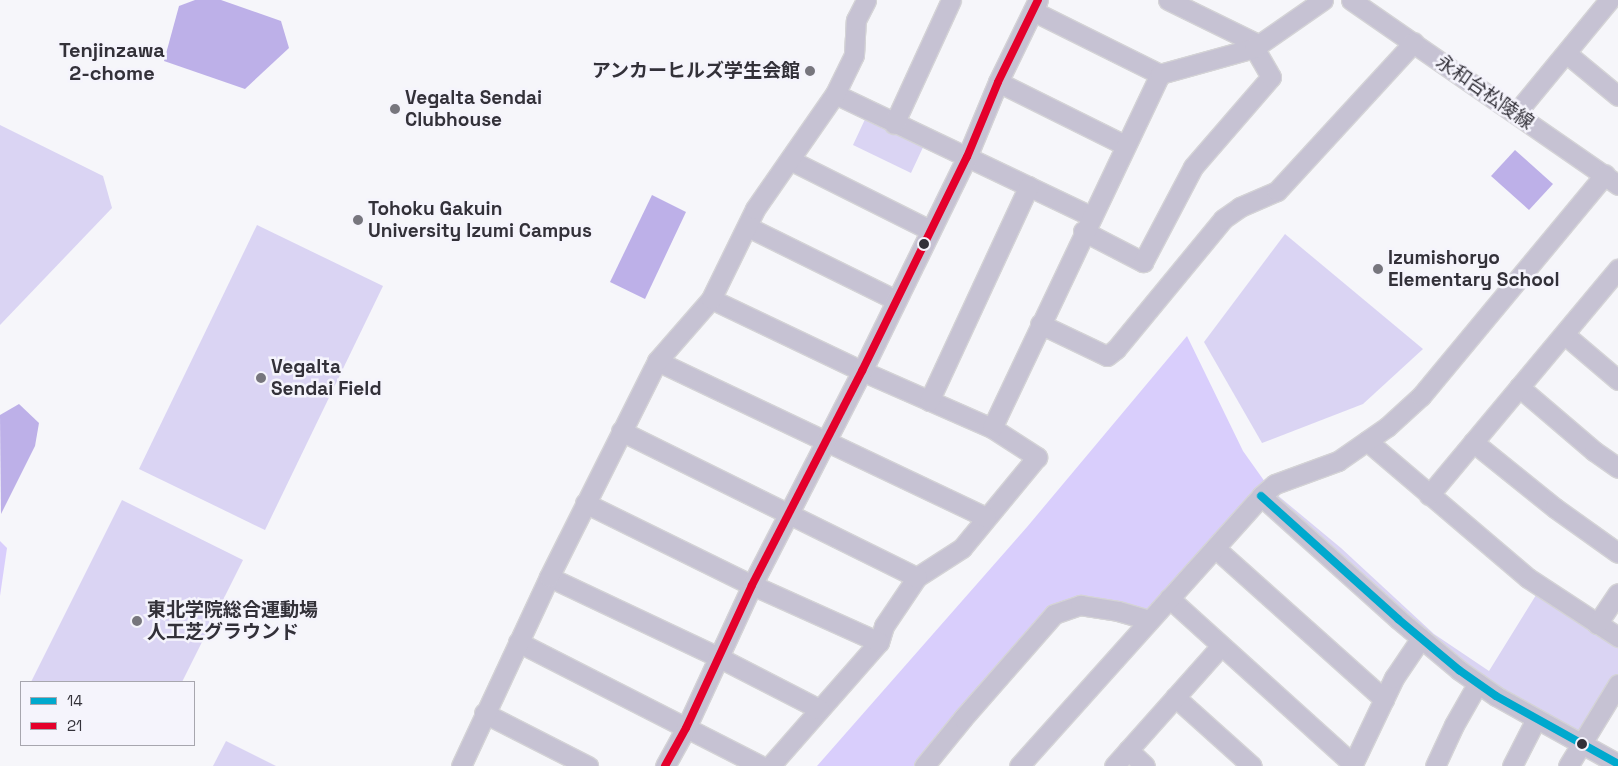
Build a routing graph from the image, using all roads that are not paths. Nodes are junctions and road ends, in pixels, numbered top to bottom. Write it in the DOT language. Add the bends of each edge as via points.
graph roads {
  1 [pos="866,0"];
  2 [pos="951,0"];
  3 [pos="1168,0"];
  4 [pos="1324,0"];
  5 [pos="1351,0"];
  6 [pos="1611,0"];
  7 [pos="1036,5"];
  8 [pos="1618,5"];
  9 [pos="1414,42"];
  10 [pos="1256,46"];
  11 [pos="1566,53"];
  12 [pos="1160,74"];
  13 [pos="998,82"];
  14 [pos="835,94"];
  15 [pos="1618,96"];
  16 [pos="1516,113"];
  17 [pos="894,124"];
  18 [pos="1126,145"];
  19 [pos="967,156"];
  20 [pos="790,160"];
  21 [pos="1612,180"];
  22 [pos="1029,186"];
  23 [pos="1087,224"];
  24 [pos="748,227"];
  25 [pos="930,230"];
  26 [pos="1615,279"];
  27 [pos="711,300"];
  28 [pos="896,300"];
  29 [pos="1040,324"];
  30 [pos="1564,334"];
  31 [pos="657,361"];
  32 [pos="862,371"];
  33 [pos="1618,380"];
  34 [pos="1519,387"];
  35 [pos="929,401"];
  36 [pos="992,428"];
  37 [pos="621,431"];
  38 [pos="826,441"];
  39 [pos="1367,441"];
  40 [pos="1474,442"];
  41 [pos="1618,468"];
  42 [pos="1429,495"];
  43 [pos="1261,496"];
  44 [pos="585,503"];
  45 [pos="787,515"];
  46 [pos="986,517"];
  47 [pos="1215,548"];
  48 [pos="1618,553"];
  49 [pos="549,577"];
  50 [pos="917,577"];
  51 [pos="752,585"];
  52 [pos="1618,593"];
  53 [pos="1169,598"];
  54 [pos="1149,620"];
  55 [pos="1597,624"];
  56 [pos="1618,637"];
  57 [pos="1421,638"];
  58 [pos="518,642"];
  59 [pos="879,642"];
  60 [pos="1221,646"];
  61 [pos="718,657"];
  62 [pos="1478,683"];
  63 [pos="1618,684"];
  64 [pos="1175,697"];
  65 [pos="1384,699"];
  66 [pos="818,709"];
  67 [pos="484,713"];
  68 [pos="1536,719"];
  69 [pos="686,728"];
  70 [pos="1582,743"];
  71 [pos="1128,750"];
  72 [pos="1618,764"];
  73 [pos="1352,765"];
  74 [pos="461,766"];
  75 [pos="588,766"];
  76 [pos="665,766"];
  77 [pos="761,766"];
  78 [pos="770,766"];
  79 [pos="924,766"];
  80 [pos="1019,766"];
  81 [pos="1114,766"];
  82 [pos="1145,766"];
  83 [pos="1252,766"];
  84 [pos="1435,766"];
  85 [pos="1512,766"];
  86 [pos="1568,766"];
  1 -- 14 [label="street" via="856,20 854,55"];
  2 -- 17 [label="street"];
  3 -- 10 [label="street"];
  4 -- 10 [label="street"];
  5 -- 9 [label="street, 永和台松陵線"];
  6 -- 8 [label="street"];
  6 -- 11 [label="street"];
  7 -- 12 [label="street"];
  7 -- 13 [label="street"];
  9 -- 16 [label="street, 永和台松陵線"];
  9 -- 29 [label="street" via="1277,192 1240,207 1223,219 1107,356"];
  10 -- 12 [label="street"];
  10 -- 23 [label="street" via="1271,78 1193,167 1144,262"];
  11 -- 15 [label="street"];
  11 -- 16 [label="street"];
  12 -- 18 [label="street"];
  13 -- 18 [label="street"];
  13 -- 19 [label="street"];
  14 -- 17 [label="street"];
  14 -- 20 [label="street"];
  16 -- 21 [label="street, 永和台松陵線"];
  17 -- 19 [label="street"];
  18 -- 23 [label="street"];
  19 -- 22 [label="street"];
  19 -- 25 [label="street"];
  20 -- 24 [label="street" via="755,209"];
  20 -- 25 [label="street"];
  21 -- 39 [label="street" via="1421,396"];
  22 -- 23 [label="street"];
  22 -- 35 [label="street"];
  23 -- 29 [label="street"];
  24 -- 27 [label="street"];
  24 -- 28 [label="street"];
  25 -- 28 [label="street"];
  26 -- 30 [label="street"];
  27 -- 31 [label="street"];
  27 -- 32 [label="street"];
  28 -- 32 [label="street"];
  29 -- 36 [label="street"];
  30 -- 33 [label="street"];
  30 -- 34 [label="street"];
  31 -- 37 [label="street"];
  31 -- 38 [label="street"];
  32 -- 35 [label="street"];
  32 -- 38 [label="street"];
  34 -- 40 [label="street"];
  34 -- 41 [label="street"];
  35 -- 36 [label="street"];
  36 -- 46 [label="street" via="1038,457"];
  37 -- 44 [label="street"];
  37 -- 45 [label="street"];
  38 -- 45 [label="street"];
  38 -- 46 [label="street"];
  39 -- 42 [label="street"];
  39 -- 43 [label="street" via="1338,461 1275,484"];
  40 -- 42 [label="street"];
  40 -- 48 [label="street" via="1555,508"];
  42 -- 55 [label="street" via="1528,578"];
  43 -- 47 [label="street"];
  43 -- 57 [label="street"];
  44 -- 49 [label="street"];
  44 -- 51 [label="street"];
  45 -- 50 [label="street"];
  45 -- 51 [label="street"];
  46 -- 50 [label="street" via="962,548"];
  47 -- 53 [label="street"];
  47 -- 65 [label="street"];
  49 -- 58 [label="street"];
  49 -- 61 [label="street"];
  50 -- 59 [label="street" via="884,626"];
  51 -- 59 [label="street"];
  51 -- 61 [label="street"];
  52 -- 55 [label="street"];
  53 -- 54 [label="street"];
  53 -- 60 [label="street"];
  54 -- 79 [label="street" via="1118,610 1080,605 1054,614"];
  54 -- 80 [label="street"];
  55 -- 56 [label="street"];
  57 -- 62 [label="street"];
  57 -- 65 [label="street"];
  58 -- 67 [label="street"];
  58 -- 69 [label="street"];
  59 -- 66 [label="street"];
  60 -- 64 [label="street"];
  60 -- 73 [label="street"];
  61 -- 66 [label="street"];
  61 -- 69 [label="street"];
  62 -- 68 [label="street"];
  62 -- 84 [label="street"];
  63 -- 70 [label="street"];
  64 -- 71 [label="street"];
  64 -- 83 [label="street"];
  65 -- 73 [label="street"];
  66 -- 78 [label="street"];
  67 -- 74 [label="street"];
  67 -- 75 [label="street"];
  68 -- 70 [label="street"];
  68 -- 85 [label="street"];
  69 -- 76 [label="street"];
  69 -- 77 [label="street"];
  70 -- 72 [label="street"];
  70 -- 86 [label="street"];
  71 -- 81 [label="street"];
  71 -- 82 [label="street"];
}
